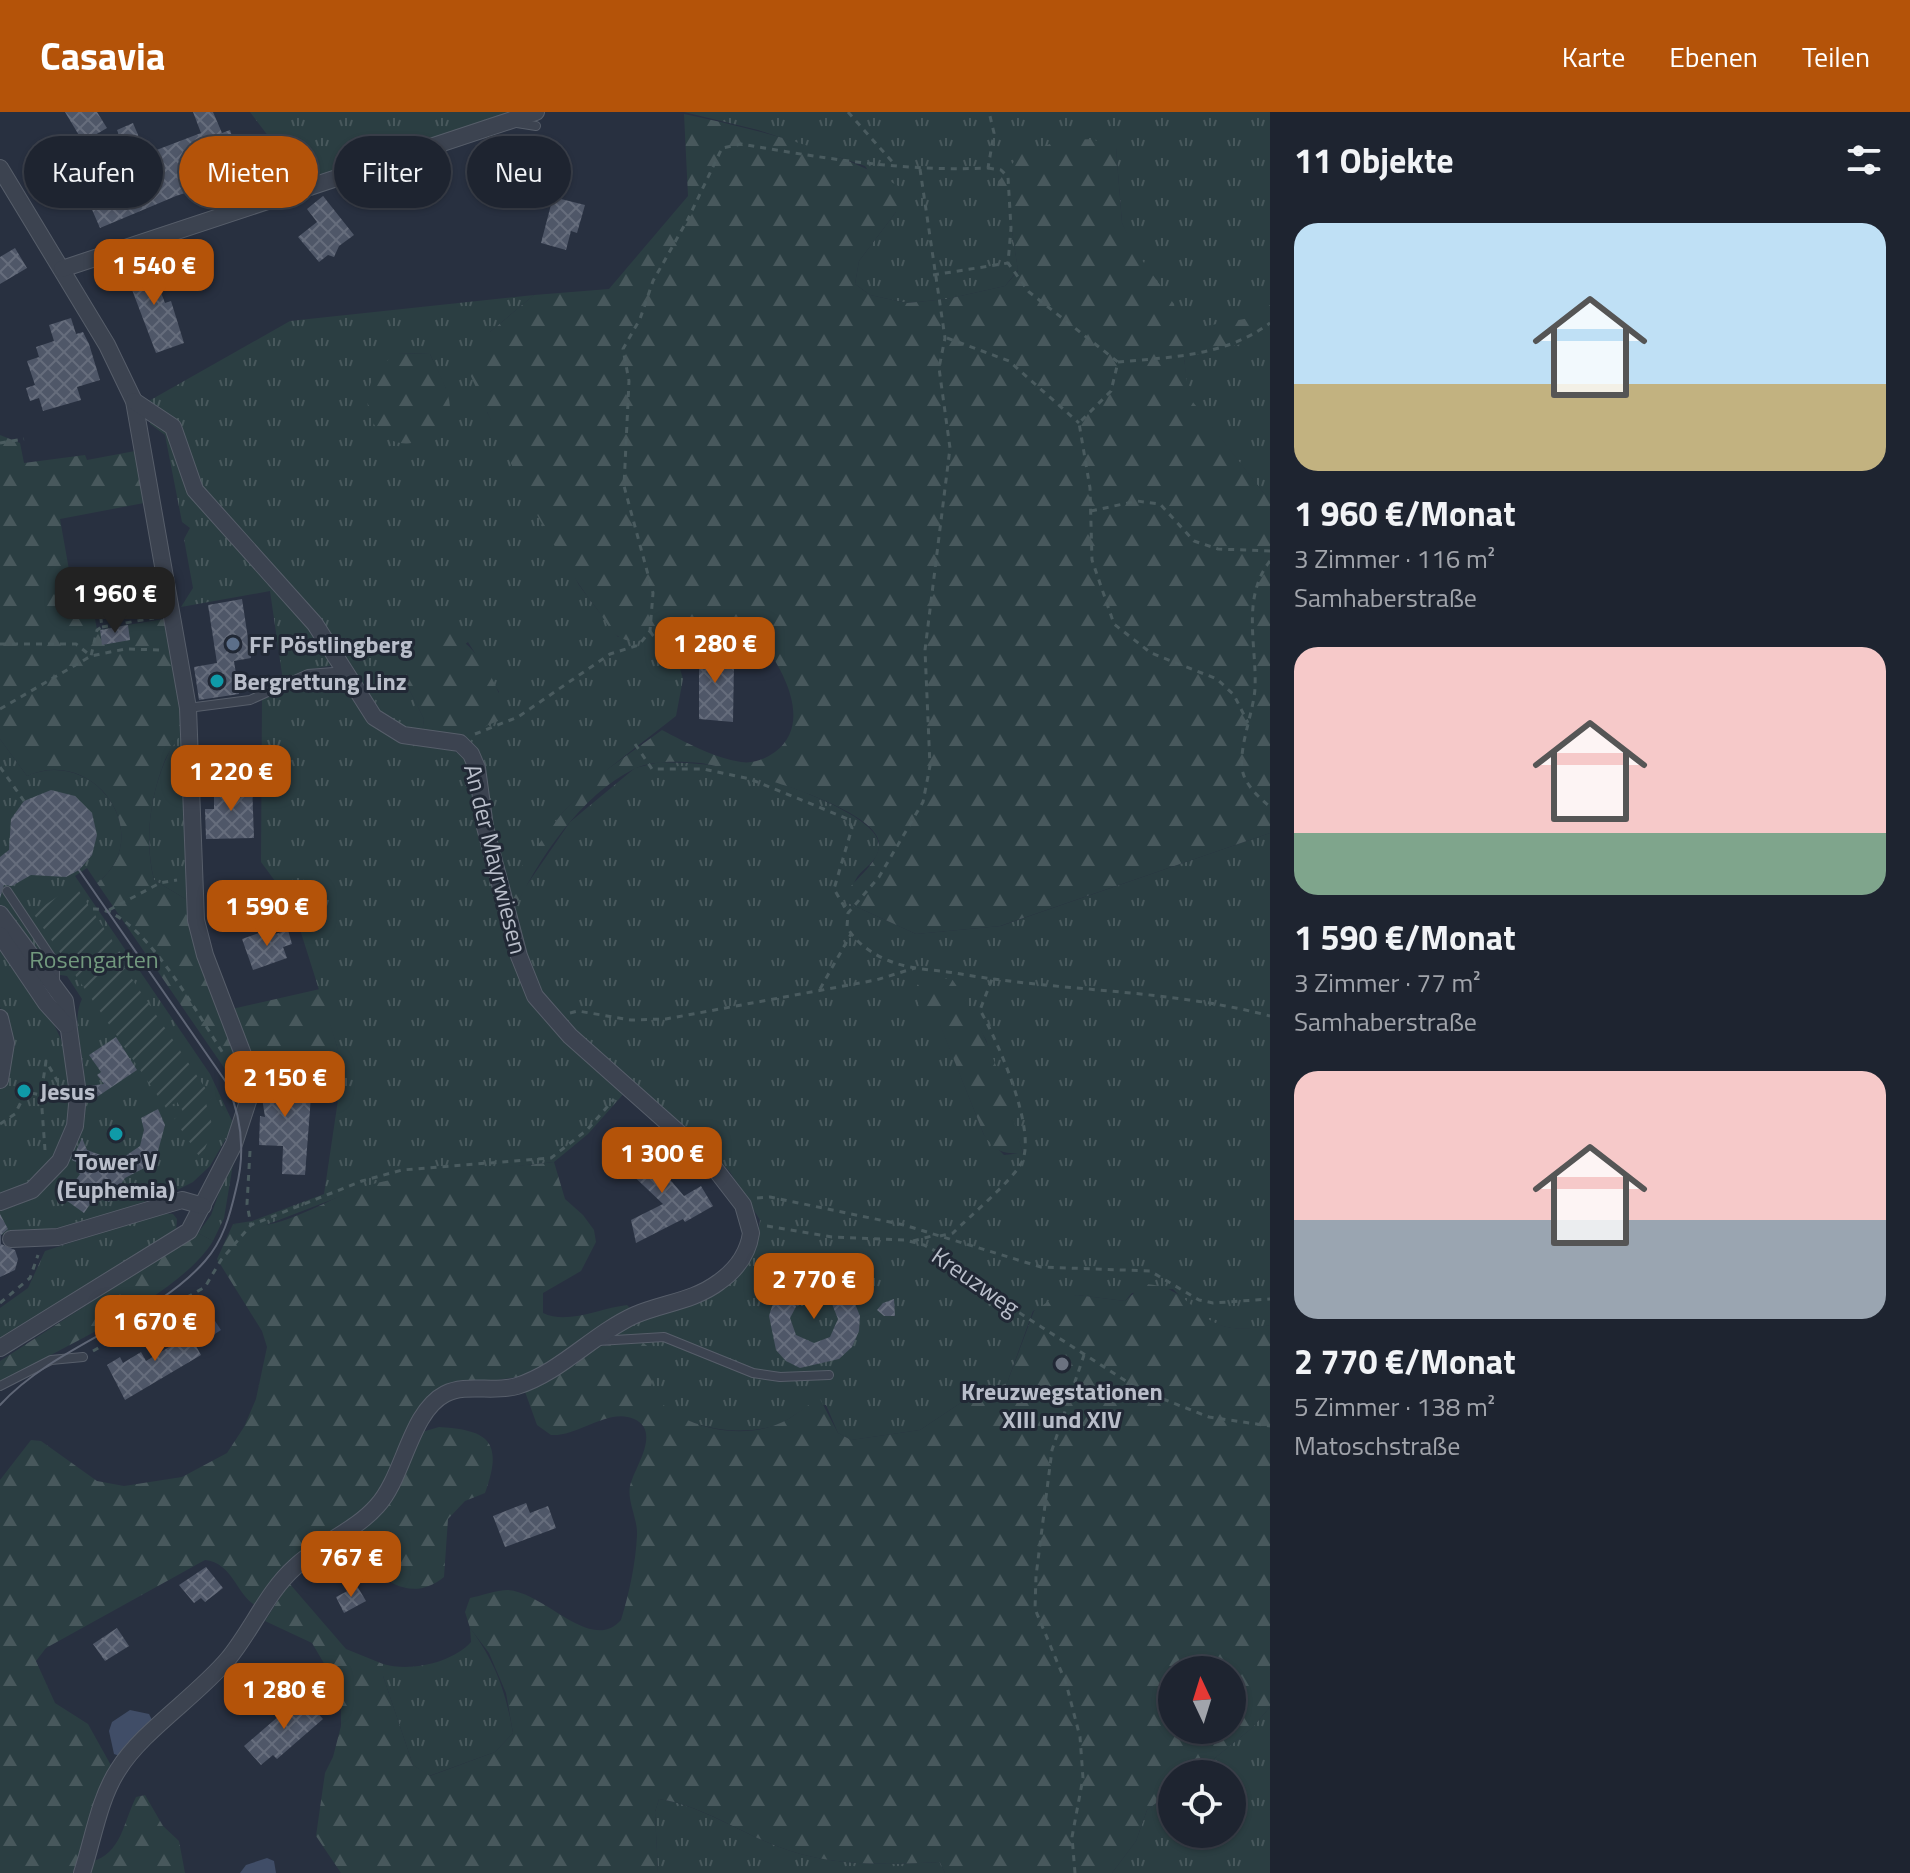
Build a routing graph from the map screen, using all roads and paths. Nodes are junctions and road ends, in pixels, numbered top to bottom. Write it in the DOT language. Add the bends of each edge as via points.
graph roads {
  1 [pos="848,112"];
  2 [pos="989,112"];
  3 [pos="536,119"];
  4 [pos="897,167"];
  5 [pos="0,168"];
  6 [pos="988,168"];
  7 [pos="920,169"];
  8 [pos="1008,263"];
  9 [pos="62,269"];
  10 [pos="933,275"];
  11 [pos="1270,323"];
  12 [pos="945,338"];
  13 [pos="1118,362"];
  14 [pos="134,401"];
  15 [pos="1079,423"];
  16 [pos="24,439"];
  17 [pos="0,443"];
  18 [pos="1091,511"];
  19 [pos="1270,551"];
  20 [pos="1270,561"];
  21 [pos="99,604"];
  22 [pos="172,615"];
  23 [pos="102,627"];
  24 [pos="650,631"];
  25 [pos="0,644"];
  26 [pos="179,651"];
  27 [pos="91,656"];
  28 [pos="677,658"];
  29 [pos="346,671"];
  30 [pos="188,708"];
  31 [pos="0,709"];
  32 [pos="1248,723"];
  33 [pos="460,743"];
  34 [pos="635,744"];
  35 [pos="0,767"];
  36 [pos="2,775"];
  37 [pos="24,801"];
  38 [pos="1270,807"];
  39 [pos="195,884"];
  40 [pos="7,891"];
  41 [pos="93,909"];
  42 [pos="107,911"];
  43 [pos="848,913"];
  44 [pos="0,914"];
  45 [pos="851,934"];
  46 [pos="0,935"];
  47 [pos="919,967"];
  48 [pos="992,979"];
  49 [pos="55,984"];
  50 [pos="820,989"];
  51 [pos="1270,1016"];
  52 [pos="0,1018"];
  53 [pos="66,1025"];
  54 [pos="559,1025"];
  55 [pos="225,1056"];
  56 [pos="51,1065"];
  57 [pos="0,1080"];
  58 [pos="627,1083"];
  59 [pos="41,1095"];
  60 [pos="243,1120"];
  61 [pos="0,1124"];
  62 [pos="49,1152"];
  63 [pos="0,1202"];
  64 [pos="743,1205"];
  65 [pos="203,1206"];
  66 [pos="251,1225"];
  67 [pos="751,1225"];
  68 [pos="937,1236"];
  69 [pos="39,1238"];
  70 [pos="11,1239"];
  71 [pos="913,1241"];
  72 [pos="1270,1299"];
  73 [pos="0,1303"];
  74 [pos="593,1340"];
  75 [pos="0,1348"];
  76 [pos="1084,1355"];
  77 [pos="83,1357"];
  78 [pos="829,1375"];
  79 [pos="0,1386"];
  80 [pos="1270,1426"];
  81 [pos="82,1873"];
  82 [pos="1075,1873"];
  1 -- 4 [label="path"];
  2 -- 6 [label="path" via="994,133"];
  3 -- 9 [label="street" via="508,121"];
  4 -- 7 [label="path"];
  4 -- 24 [label="path" via="741,144 722,148 623,349 629,381 624,486 653,593"];
  5 -- 9 [label="street"];
  6 -- 7 [label="path"];
  6 -- 8 [label="path" via="1008,177"];
  7 -- 10 [label="path"];
  8 -- 10 [label="path"];
  8 -- 13 [label="path" via="1029,292"];
  9 -- 14 [label="street"];
  10 -- 12 [label="path"];
  11 -- 13 [label="path" via="1246,341 1199,354"];
  12 -- 15 [label="path" via="1009,361"];
  12 -- 43 [label="path" via="939,368 950,448 925,650 930,766 914,821 879,877"];
  13 -- 15 [label="path" via="1111,391"];
  14 -- 22 [label="street"];
  14 -- 29 [label="street, An der Mayrwiesen" via="173,427 199,495 315,624"];
  15 -- 18 [label="path"];
  16 -- 17 [label="path"];
  18 -- 19 [label="path" via="1137,501 1160,504 1194,541 1218,549"];
  18 -- 32 [label="path" via="1092,560 1114,624 1151,653 1217,679 1234,695"];
  20 -- 32 [label="path" via="1254,600 1256,689"];
  21 -- 23 [label="path"];
  22 -- 23 [label="path"];
  22 -- 26 [label="street"];
  23 -- 27 [label="path"];
  24 -- 28 [label="path"];
  24 -- 33 [label="path" via="639,645 610,654 518,717"];
  25 -- 27 [label="path" via="76,644"];
  26 -- 27 [label="path" via="125,649"];
  26 -- 30 [label="street"];
  27 -- 31 [label="path"];
  29 -- 30 [label="lane" via="308,674 250,700"];
  29 -- 33 [label="street, An der Mayrwiesen" via="369,712 386,727 415,738"];
  30 -- 39 [label="street"];
  32 -- 38 [label="path" via="1243,772"];
  33 -- 54 [label="street, An der Mayrwiesen" via="477,768 484,820 522,967 542,1007"];
  34 -- 43 [label="path" via="652,769 703,769 750,779 848,819 852,828 834,889"];
  35 -- 36 [label="path"];
  36 -- 37 [label="path"];
  39 -- 42 [label="path" via="165,881"];
  39 -- 60 [label="street" via="202,946 248,1070 251,1092"];
  40 -- 49 [label="lane" via="55,963"];
  41 -- 42 [label="path"];
  42 -- 55 [label="path" via="142,934"];
  43 -- 45 [label="path"];
  44 -- 49 [label="street" via="43,976"];
  45 -- 47 [label="path" via="881,957"];
  45 -- 50 [label="path"];
  46 -- 53 [label="street"];
  47 -- 48 [label="path"];
  47 -- 50 [label="path"];
  48 -- 51 [label="path" via="1151,994"];
  48 -- 68 [label="path" via="980,1010 1015,1091 1025,1142 1022,1162 953,1233"];
  49 -- 53 [label="street" via="65,1001"];
  50 -- 54 [label="path" via="666,1019 631,1020 578,1011"];
  52 -- 57 [label="street" via="6,1043"];
  53 -- 63 [label="street" via="78,1094 71,1141 50,1175 32,1190"];
  54 -- 58 [label="street, An der Mayrwiesen"];
  56 -- 59 [label="path" via="44,1063"];
  58 -- 64 [label="street" via="697,1147"];
  58 -- 66 [label="path" via="596,1121 551,1158 402,1170"];
  59 -- 61 [label="path" via="26,1092 15,1114"];
  59 -- 62 [label="path" via="43,1148"];
  60 -- 65 [label="street"];
  60 -- 66 [label="path" via="250,1147"];
  64 -- 67 [label="street"];
  64 -- 68 [label="path" via="770,1197"];
  65 -- 69 [label="street" via="171,1202 79,1232"];
  65 -- 75 [label="street" via="181,1238"];
  66 -- 77 [label="path" via="205,1287"];
  67 -- 71 [label="path, Kreuzweg"];
  67 -- 74 [label="street" via="745,1254 720,1282 696,1296 632,1316"];
  68 -- 71 [label="path"];
  68 -- 72 [label="path" via="1053,1270 1150,1271 1213,1303"];
  69 -- 70 [label="street"];
  69 -- 73 [label="path" via="30,1278"];
  71 -- 76 [label="path, Kreuzweg" via="937,1251 990,1294"];
  74 -- 78 [label="lane" via="664,1337 753,1373"];
  74 -- 81 [label="street" via="517,1386 458,1390 434,1403 379,1505 292,1569 226,1661 125,1760 108,1791"];
  76 -- 80 [label="path, Kreuzweg" via="1159,1398 1209,1417"];
  76 -- 82 [label="path" via="1052,1450 1035,1587 1035,1609 1066,1683 1080,1737 1083,1778 1072,1837"];
  77 -- 79 [label="lane" via="51,1360"];
}
